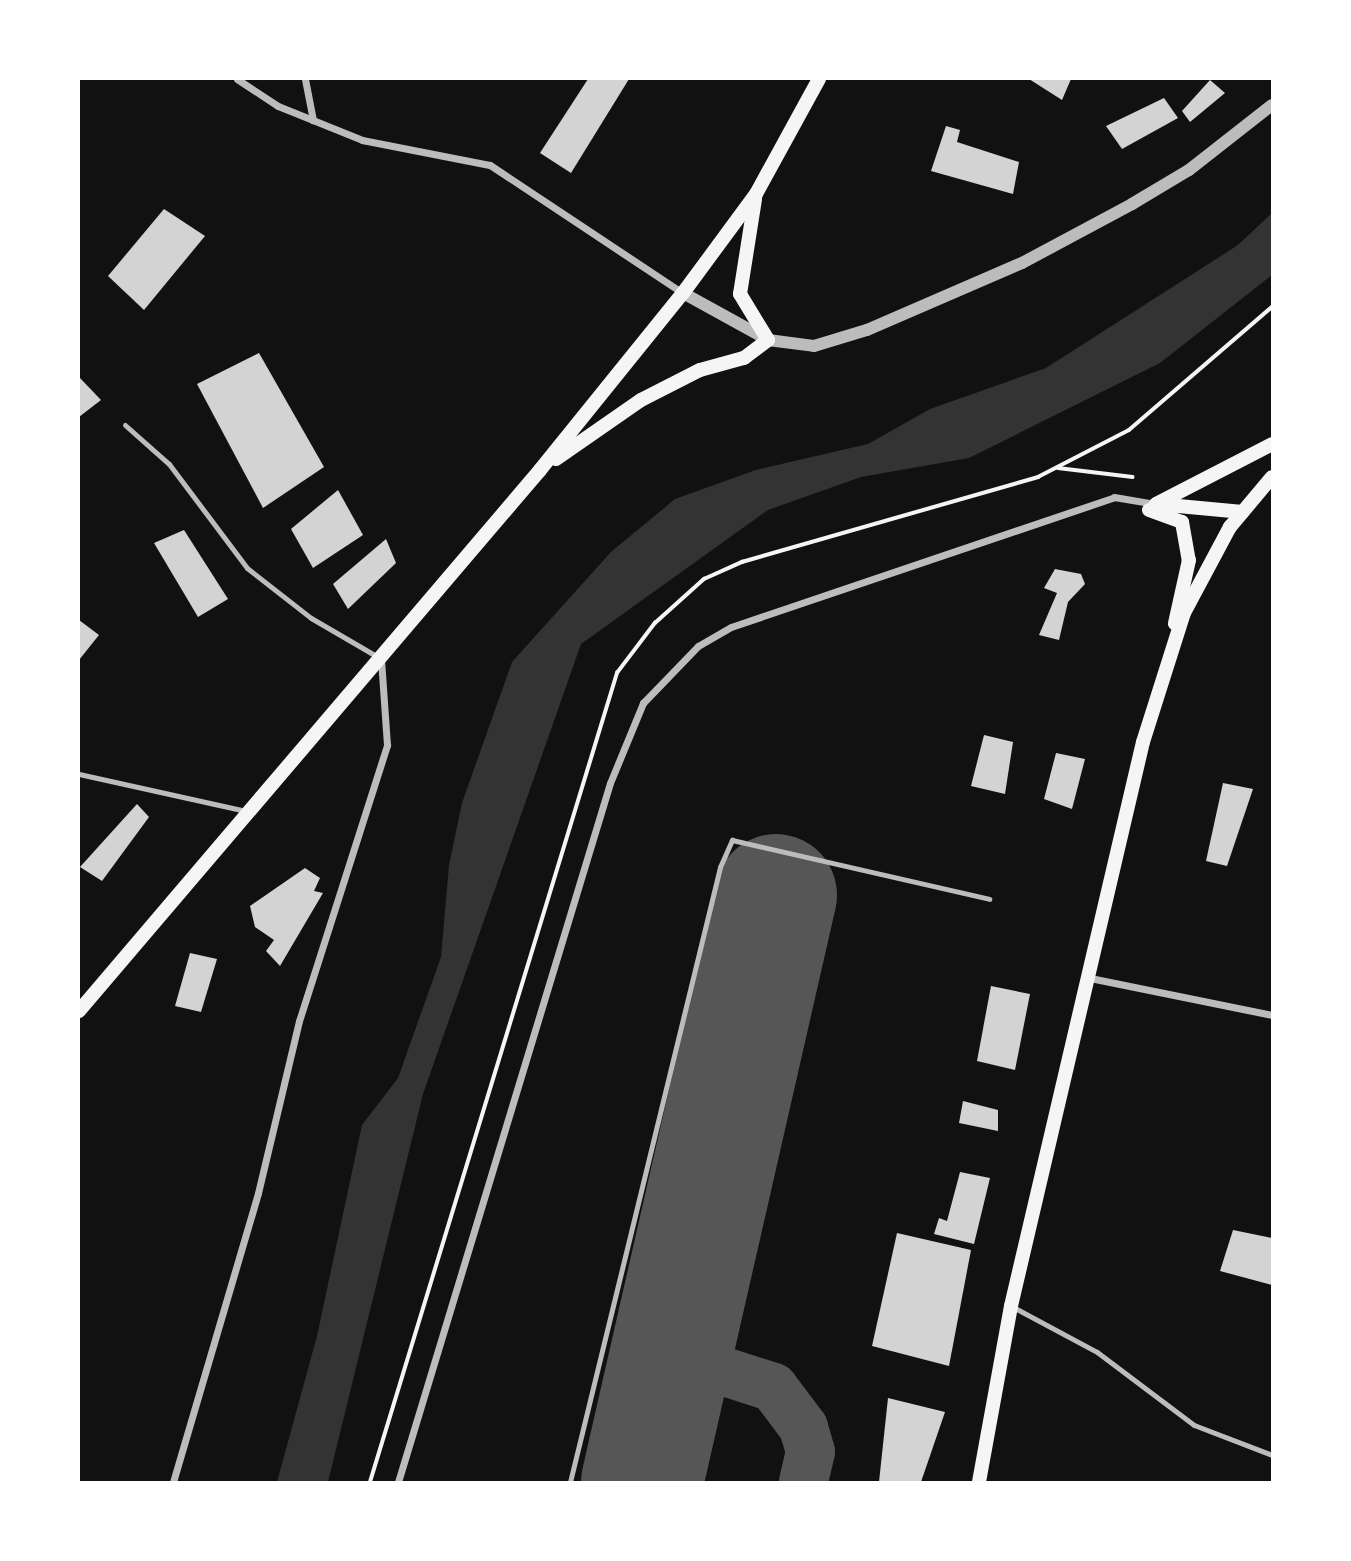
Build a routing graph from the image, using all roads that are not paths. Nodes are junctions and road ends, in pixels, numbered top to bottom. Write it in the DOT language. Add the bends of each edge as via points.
graph roads {
  1 [pos="237,79"];
  2 [pos="305,79"];
  3 [pos="819,79"];
  4 [pos="1272,105"];
  5 [pos="313,120"];
  6 [pos="756,194"];
  7 [pos="682,293"];
  8 [pos="768,340"];
  9 [pos="125,425"];
  10 [pos="1272,444"];
  11 [pos="540,470"];
  12 [pos="1272,477"];
  13 [pos="1152,507"];
  14 [pos="1243,512"];
  15 [pos="380,659"];
  16 [pos="1169,660"];
  17 [pos="79,775"];
  18 [pos="250,811"];
  19 [pos="989,900"];
  20 [pos="1090,978"];
  21 [pos="79,1011"];
  22 [pos="1272,1015"];
  23 [pos="1011,1306"];
  24 [pos="1272,1455"];
  25 [pos="173,1482"];
  26 [pos="398,1482"];
  27 [pos="570,1482"];
  28 [pos="979,1482"];
  1 -- 5 [label="street" via="278,106"];
  2 -- 5 [label="street"];
  3 -- 6 [label="main road"];
  4 -- 8 [label="street" via="1189,170 1022,263 814,346"];
  5 -- 7 [label="street" via="362,139 490,165"];
  6 -- 7 [label="main road"];
  6 -- 8 [label="main road" via="740,294"];
  7 -- 8 [label="street"];
  7 -- 11 [label="main road"];
  8 -- 11 [label="main road" via="744,358 700,370 640,400"];
  9 -- 15 [label="lane" via="169,464 247,568 310,618"];
  10 -- 13 [label="main road"];
  11 -- 15 [label="main road"];
  12 -- 14 [label="main road"];
  13 -- 14 [label="main road"];
  13 -- 16 [label="main road" via="1182,522 1189,560"];
  13 -- 26 [label="street" via="1114,497 731,627 698,646 643,703 610,783"];
  14 -- 16 [label="main road" via="1184,613"];
  15 -- 18 [label="main road"];
  15 -- 25 [label="street" via="387,745 299,1021 258,1193"];
  16 -- 20 [label="main road"];
  17 -- 18 [label="lane"];
  18 -- 21 [label="main road"];
  19 -- 27 [label="lane" via="732,840 720,867"];
  20 -- 22 [label="street"];
  20 -- 23 [label="main road"];
  23 -- 24 [label="lane" via="1097,1352 1194,1425"];
  23 -- 28 [label="main road"];
}
